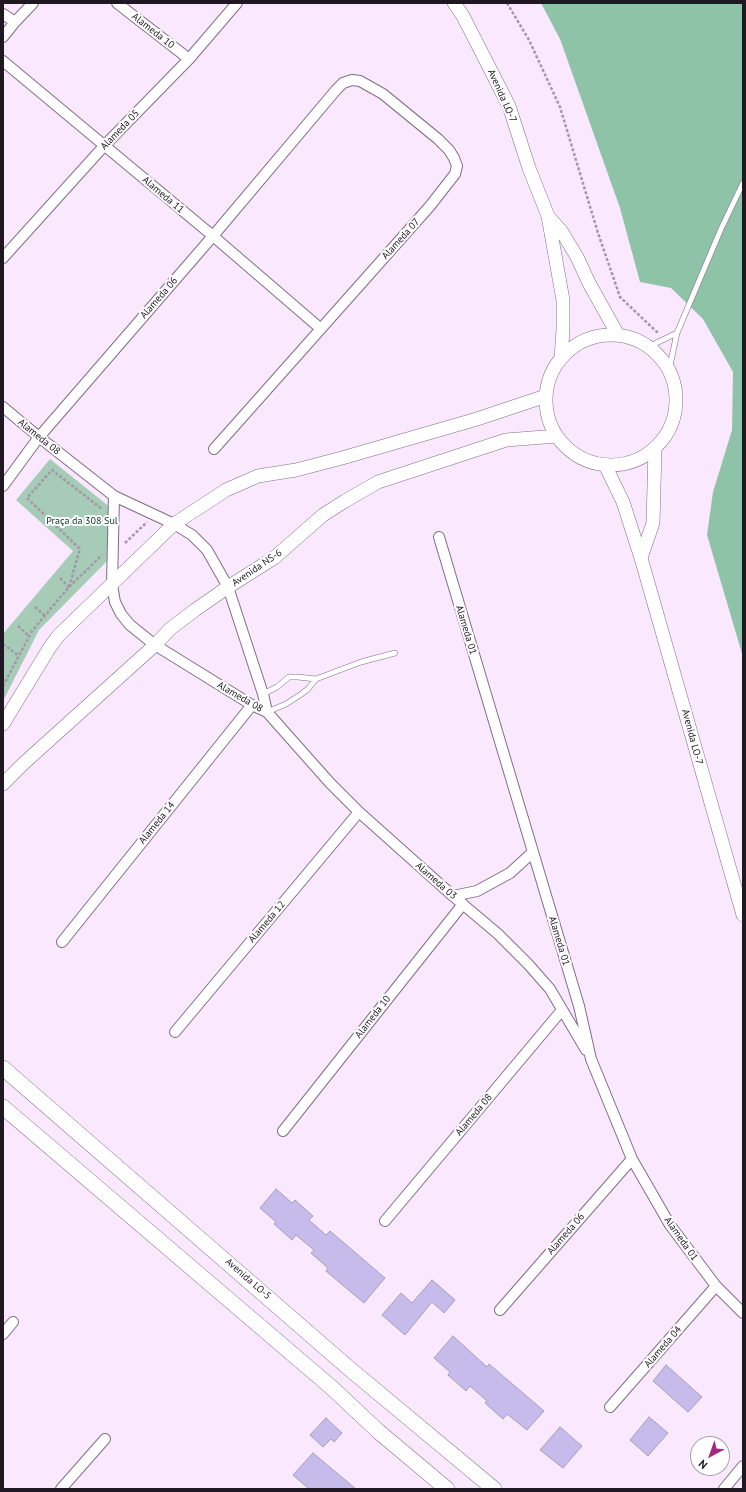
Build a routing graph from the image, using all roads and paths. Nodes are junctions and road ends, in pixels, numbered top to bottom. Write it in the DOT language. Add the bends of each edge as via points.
graph roads {
  1 [pos="33,3"];
  2 [pos="117,3"];
  3 [pos="237,3"];
  4 [pos="454,3"];
  5 [pos="507,3"];
  6 [pos="3,14"];
  7 [pos="15,22"];
  8 [pos="3,37"];
  9 [pos="188,60"];
  10 [pos="3,61"];
  11 [pos="318,112"];
  12 [pos="104,146"];
  13 [pos="743,183"];
  14 [pos="548,216"];
  15 [pos="213,236"];
  16 [pos="3,258"];
  17 [pos="322,329"];
  18 [pos="677,333"];
  19 [pos="618,335"];
  20 [pos="664,339"];
  21 [pos="648,346"];
  22 [pos="561,358"];
  23 [pos="669,370"];
  24 [pos="546,396"];
  25 [pos="3,407"];
  26 [pos="557,436"];
  27 [pos="39,437"];
  28 [pos="655,448"];
  29 [pos="214,449"];
  30 [pos="605,465"];
  31 [pos="3,486"];
  32 [pos="114,496"];
  33 [pos="155,515"];
  34 [pos="102,516"];
  35 [pos="174,524"];
  36 [pos="439,537"];
  37 [pos="108,554"];
  38 [pos="641,558"];
  39 [pos="60,578"];
  40 [pos="112,585"];
  41 [pos="69,587"];
  42 [pos="228,587"];
  43 [pos="35,607"];
  44 [pos="45,616"];
  45 [pos="18,626"];
  46 [pos="30,637"];
  47 [pos="3,644"];
  48 [pos="155,645"];
  49 [pos="395,653"];
  50 [pos="19,656"];
  51 [pos="316,679"];
  52 [pos="4,680"];
  53 [pos="3,686"];
  54 [pos="263,694"];
  55 [pos="252,705"];
  56 [pos="267,712"];
  57 [pos="3,724"];
  58 [pos="3,784"];
  59 [pos="359,812"];
  60 [pos="533,852"];
  61 [pos="453,896"];
  62 [pos="463,904"];
  63 [pos="743,915"];
  64 [pos="62,942"];
  65 [pos="562,1010"];
  66 [pos="175,1032"];
  67 [pos="591,1059"];
  68 [pos="3,1068"];
  69 [pos="3,1107"];
  70 [pos="283,1131"];
  71 [pos="632,1159"];
  72 [pos="385,1221"];
  73 [pos="716,1286"];
  74 [pos="500,1310"];
  75 [pos="743,1313"];
  76 [pos="13,1322"];
  77 [pos="3,1334"];
  78 [pos="610,1407"];
  79 [pos="106,1439"];
  80 [pos="743,1466"];
  81 [pos="61,1489"];
  82 [pos="447,1489"];
  83 [pos="494,1489"];
  84 [pos="724,1489"];
  1 -- 7 [label="street"];
  2 -- 9 [label="street, Alameda 10"];
  3 -- 9 [label="street, Alameda 05"];
  4 -- 14 [label="street, Avenida LO-7" via="509,106"];
  5 -- 20 [label="path" via="529,40 560,107 620,297"];
  6 -- 7 [label="street"];
  7 -- 8 [label="street"];
  9 -- 12 [label="street, Alameda 05"];
  10 -- 12 [label="street, Alameda 11"];
  11 -- 15 [label="street, Alameda 06"];
  11 -- 17 [label="street, Alameda 07" via="343,83 360,81 383,94 438,139 449,150 457,166 448,185"];
  12 -- 15 [label="street, Alameda 11"];
  12 -- 16 [label="street, Alameda 05"];
  13 -- 18 [label="lane"];
  14 -- 19 [label="street, Avenida LO-7" via="562,232 577,257"];
  14 -- 22 [label="street, Avenida LO-7" via="563,300"];
  15 -- 17 [label="street, Alameda 11"];
  15 -- 27 [label="street, Alameda 06"];
  17 -- 29 [label="street, Alameda 07"];
  18 -- 20 [label="lane"];
  18 -- 23 [label="lane"];
  19 -- 21 [label="street"];
  19 -- 22 [label="street" via="586,339 572,347"];
  20 -- 21 [label="lane"];
  21 -- 23 [label="street"];
  22 -- 24 [label="street" via="550,376"];
  23 -- 28 [label="street" via="675,390 675,412 668,432"];
  24 -- 26 [label="street" via="548,417"];
  24 -- 35 [label="street" via="478,419 342,458 296,470 258,476 226,490"];
  25 -- 27 [label="street, Alameda 08"];
  26 -- 30 [label="street" via="578,455"];
  26 -- 42 [label="street, Avenida NS-6" via="506,440 378,482 323,515 274,558"];
  27 -- 31 [label="street, Alameda 06"];
  27 -- 32 [label="street, Alameda 08"];
  28 -- 30 [label="street" via="640,458 623,464"];
  28 -- 38 [label="street" via="653,524"];
  30 -- 38 [label="street, Avenida LO-7" via="623,502"];
  32 -- 33 [label="street, Alameda 08"];
  32 -- 37 [label="street, Alameda 08"];
  33 -- 35 [label="street, Alameda 08"];
  33 -- 37 [label="path"];
  34 -- 41 [label="path" via="102,508 52,470 26,498 80,549"];
  35 -- 40 [label="street"];
  35 -- 42 [label="street, Alameda 08" via="192,535 207,550"];
  36 -- 60 [label="street, Alameda 01"];
  37 -- 40 [label="street, Alameda 08"];
  37 -- 41 [label="path"];
  38 -- 63 [label="street, Avenida LO-7"];
  39 -- 41 [label="path"];
  40 -- 48 [label="street, Alameda 08" via="115,602 121,614 130,625"];
  40 -- 57 [label="street" via="55,641"];
  41 -- 44 [label="path"];
  42 -- 48 [label="street, Avenida NS-6" via="170,629"];
  42 -- 54 [label="street, Alameda 08"];
  43 -- 44 [label="path"];
  44 -- 46 [label="path"];
  45 -- 46 [label="path"];
  46 -- 50 [label="path"];
  47 -- 50 [label="path"];
  48 -- 55 [label="street, Alameda 08"];
  48 -- 58 [label="street, Avenida NS-6"];
  49 -- 51 [label="lane" via="361,662"];
  50 -- 52 [label="path"];
  51 -- 54 [label="lane" via="289,677"];
  51 -- 56 [label="lane" via="300,695"];
  52 -- 53 [label="path"];
  54 -- 56 [label="street, Alameda 08"];
  55 -- 56 [label="street, Alameda 08"];
  55 -- 64 [label="street, Alameda 14"];
  56 -- 59 [label="street, Alameda 03"];
  59 -- 61 [label="street, Alameda 03"];
  59 -- 66 [label="street, Alameda 12"];
  60 -- 61 [label="street" via="510,873 477,891"];
  60 -- 67 [label="street, Alameda 01"];
  61 -- 62 [label="street, Alameda 03"];
  62 -- 65 [label="street, Alameda 03" via="528,964 550,989"];
  62 -- 70 [label="street, Alameda 10"];
  65 -- 67 [label="street, Alameda 03"];
  65 -- 72 [label="street, Alameda 08"];
  67 -- 71 [label="street, Alameda 01"];
  68 -- 83 [label="main road, Avenida LO-5" via="351,1370"];
  69 -- 82 [label="main road"];
  71 -- 73 [label="street, Alameda 01" via="670,1225"];
  71 -- 74 [label="street, Alameda 06"];
  73 -- 75 [label="street, Alameda 01"];
  73 -- 78 [label="street, Alameda 04"];
  76 -- 77 [label="street"];
  79 -- 81 [label="street"];
  80 -- 84 [label="street"];
}
